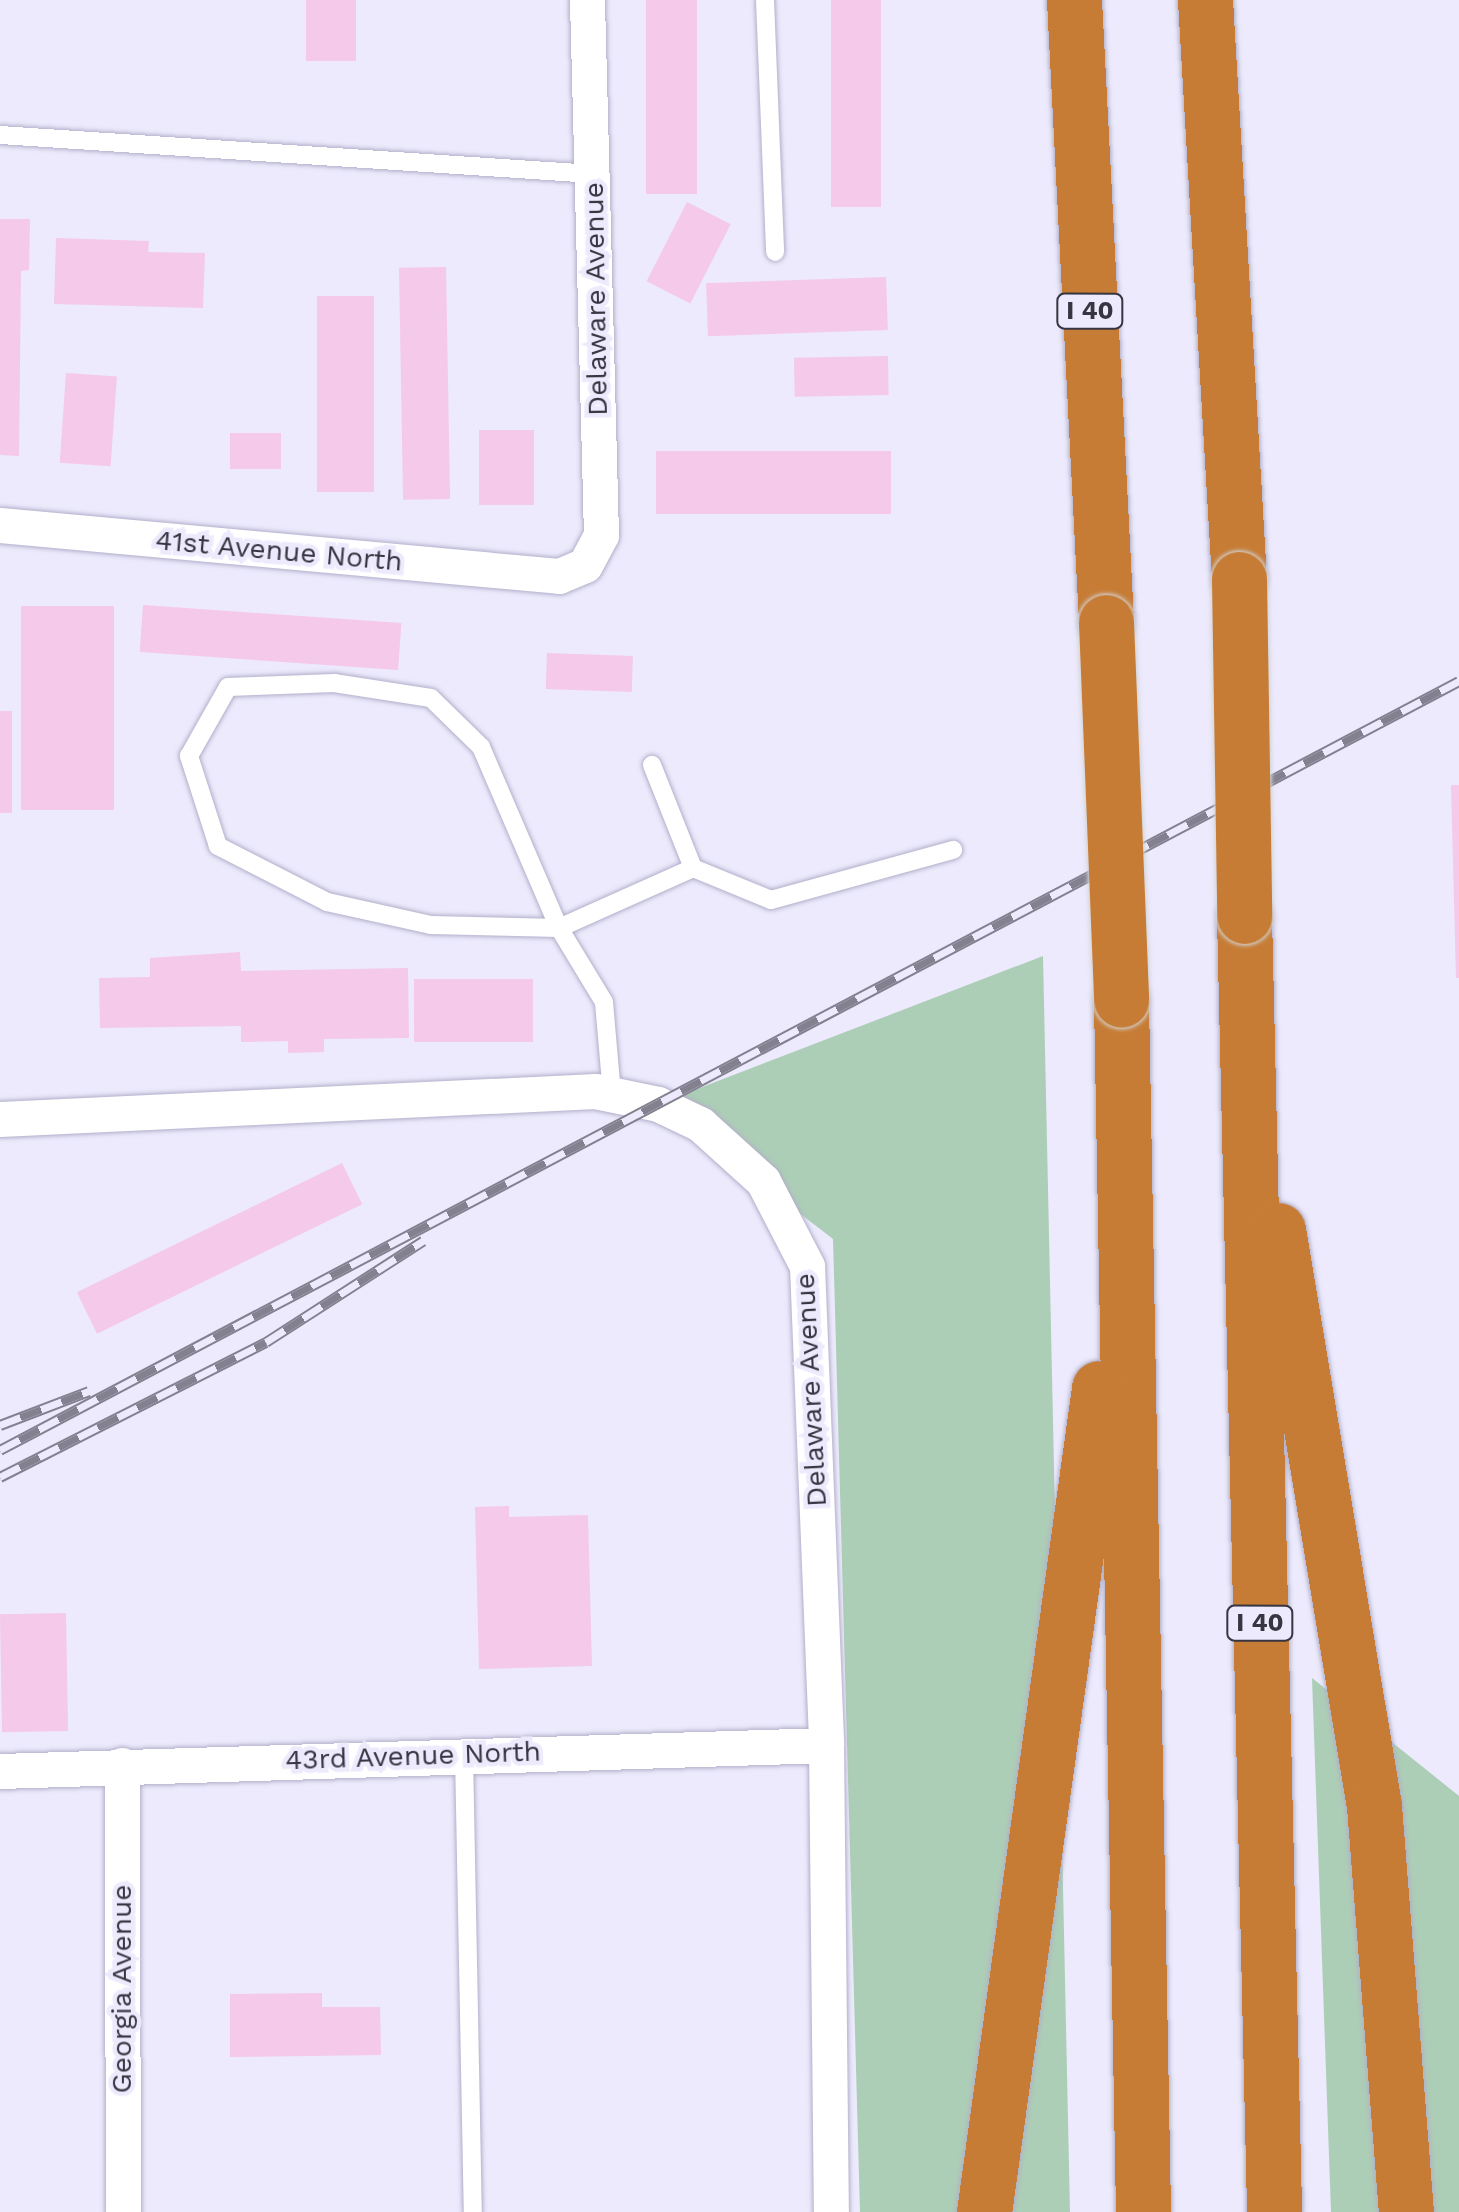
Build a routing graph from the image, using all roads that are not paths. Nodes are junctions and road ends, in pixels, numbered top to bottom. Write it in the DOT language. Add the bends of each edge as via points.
graph roads {
  1 [pos="587,0"];
  2 [pos="764,0"];
  3 [pos="1074,0"];
  4 [pos="1205,0"];
  5 [pos="0,135"];
  6 [pos="594,174"];
  7 [pos="774,252"];
  8 [pos="0,525"];
  9 [pos="559,576"];
  10 [pos="652,764"];
  11 [pos="953,850"];
  12 [pos="693,868"];
  13 [pos="559,928"];
  14 [pos="1245,1034"];
  15 [pos="612,1094"];
  16 [pos="0,1120"];
  17 [pos="1122,1222"];
  18 [pos="826,1745"];
  19 [pos="464,1754"];
  20 [pos="122,1765"];
  21 [pos="0,1771"];
  22 [pos="122,2212"];
  23 [pos="473,2212"];
  24 [pos="831,2212"];
  25 [pos="984,2212"];
  26 [pos="1143,2212"];
  27 [pos="1274,2212"];
  28 [pos="1406,2212"];
  1 -- 6 [label="street, Delaware Avenue"];
  2 -- 7 [label="lane"];
  3 -- 17 [label="highway, I 40, bridge" via="1121,1000"];
  4 -- 14 [label="highway, I 40, bridge" via="1239,579"];
  5 -- 6 [label="lane"];
  6 -- 9 [label="street, Delaware Avenue" via="602,535 585,565"];
  8 -- 9 [label="street, 41st Avenue North"];
  10 -- 12 [label="lane"];
  11 -- 12 [label="lane" via="771,900"];
  12 -- 13 [label="lane"];
  13 -- 13 [label="lane" via="431,925 328,902 218,846 190,756 228,687 334,682 431,698 480,746"];
  13 -- 15 [label="lane" via="604,1002"];
  14 -- 27 [label="highway, I 40"];
  14 -- 28 [label="highway" via="1374,1806"];
  15 -- 16 [label="street, Delaware Avenue"];
  15 -- 18 [label="street, Delaware Avenue" via="658,1104 737,1152 779,1202 802,1252"];
  17 -- 25 [label="highway"];
  17 -- 26 [label="highway, I 40"];
  18 -- 19 [label="street, 43rd Avenue North"];
  18 -- 24 [label="street, Delaware Avenue"];
  19 -- 20 [label="street, 43rd Avenue North"];
  19 -- 23 [label="lane"];
  20 -- 21 [label="street, 43rd Avenue North"];
  20 -- 22 [label="street, Georgia Avenue"];
}
